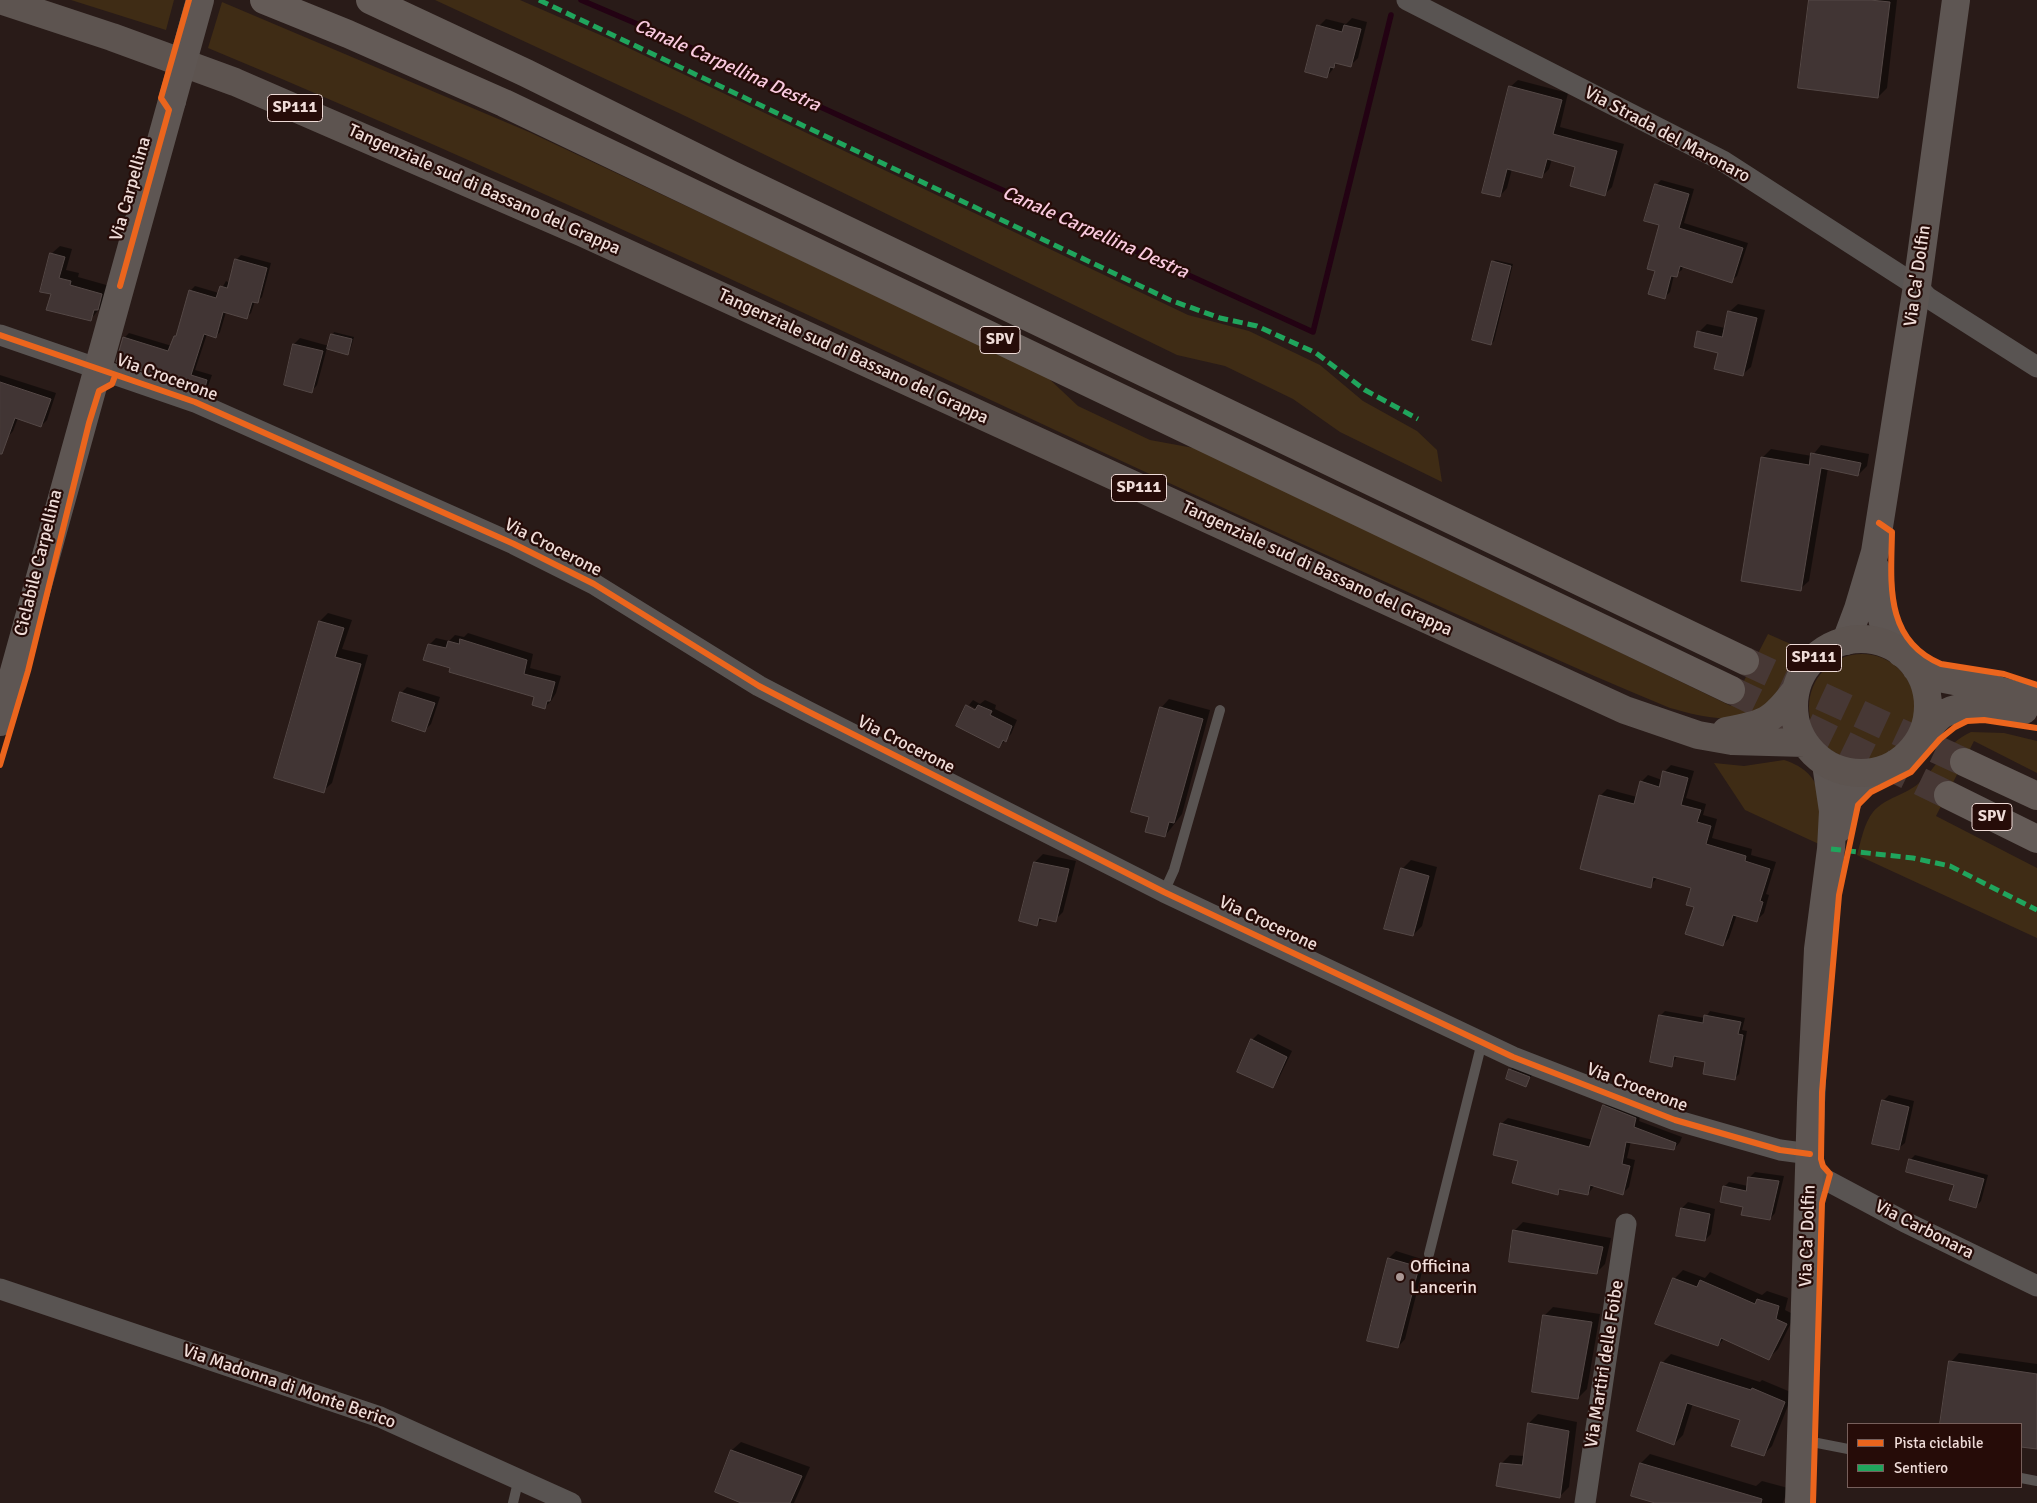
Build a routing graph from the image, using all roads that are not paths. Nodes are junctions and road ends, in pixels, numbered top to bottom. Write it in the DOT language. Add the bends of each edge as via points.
graph roads {
  1 [pos="0,0"];
  2 [pos="200,0"];
  3 [pos="264,0"];
  4 [pos="370,0"];
  5 [pos="1407,0"];
  6 [pos="1956,0"];
  7 [pos="1917,286"];
  8 [pos="0,335"];
  9 [pos="2037,367"];
  10 [pos="96,369"];
  11 [pos="1875,552"];
  12 [pos="1846,640"];
  13 [pos="1908,660"];
  14 [pos="1745,661"];
  15 [pos="1731,690"];
  16 [pos="1795,691"];
  17 [pos="2037,701"];
  18 [pos="1220,710"];
  19 [pos="2037,713"];
  20 [pos="0,722"];
  21 [pos="1698,735"];
  22 [pos="1922,736"];
  23 [pos="1804,744"];
  24 [pos="1964,762"];
  25 [pos="1826,764"];
  26 [pos="1870,773"];
  27 [pos="1948,794"];
  28 [pos="2037,796"];
  29 [pos="2037,839"];
  30 [pos="1831,849"];
  31 [pos="1164,892"];
  32 [pos="1482,1042"];
  33 [pos="1810,1165"];
  34 [pos="1626,1224"];
  35 [pos="1429,1254"];
  36 [pos="2037,1286"];
  37 [pos="0,1289"];
  38 [pos="1801,1440"];
  39 [pos="1847,1448"];
  40 [pos="519,1478"];
  41 [pos="2022,1478"];
  42 [pos="2037,1481"];
  43 [pos="513,1503"];
  44 [pos="571,1503"];
  45 [pos="1585,1503"];
  46 [pos="1799,1503"];
  1 -- 21 [label="main road, Tangenziale sud di Bassano del Grappa / SP111" via="235,82 556,221 1599,698"];
  2 -- 10 [label="street, Via Carpellina, bridge"];
  3 -- 15 [label="highway, SPV" via="504,102"];
  4 -- 14 [label="highway, SPV"];
  5 -- 7 [label="street, Via Strada del Maronaro" via="1723,161"];
  6 -- 7 [label="street, Via Ca' Dolfin"];
  7 -- 9 [label="street, Via Strada del Maronaro" via="1927,297"];
  7 -- 11 [label="street, Via Ca' Dolfin"];
  8 -- 10 [label="street, Via Crocerone"];
  10 -- 20 [label="street, Via Carpellina"];
  10 -- 31 [label="street, Via Crocerone" via="195,402 514,544 594,584 759,686"];
  11 -- 12 [label="street, Via Ca' Dolfin"];
  11 -- 13 [label="street, Via Ca' Dolfin" via="1885,630"];
  12 -- 13 [label="main road, Tangenziale sud di Bassano del Grappa / SP111" via="1884,643"];
  12 -- 16 [label="main road, Tangenziale sud di Bassano del Grappa / SP111" via="1828,647 1814,658 1802,673"];
  13 -- 17 [label="main road, Tangenziale sud di Bassano del Grappa / SP111" via="1939,678"];
  13 -- 22 [label="main road, Tangenziale sud di Bassano del Grappa / SP111" via="1924,684 1928,703"];
  16 -- 21 [label="main road, Tangenziale sud di Bassano del Grappa / SP111" via="1778,712 1758,726"];
  16 -- 23 [label="main road, Tangenziale sud di Bassano del Grappa / SP111" via="1793,709"];
  18 -- 31 [label="lane" via="1174,870"];
  19 -- 22 [label="main road, Tangenziale sud di Bassano del Grappa / SP111" via="2004,706 1966,707 1943,714"];
  21 -- 23 [label="main road, Tangenziale sud di Bassano del Grappa / SP111" via="1732,741"];
  22 -- 26 [label="main road, Tangenziale sud di Bassano del Grappa / SP111" via="1907,755 1890,767"];
  23 -- 25 [label="main road, Tangenziale sud di Bassano del Grappa / SP111"];
  24 -- 28 [label="highway, SPV"];
  25 -- 26 [label="main road, Tangenziale sud di Bassano del Grappa / SP111" via="1847,772"];
  25 -- 30 [label="street, Via Ca' Dolfin" via="1834,811"];
  26 -- 30 [label="street, Via Ca' Dolfin" via="1849,798"];
  27 -- 29 [label="highway, SPV"];
  30 -- 33 [label="street, Via Ca' Dolfin" via="1818,949"];
  31 -- 32 [label="street, Via Crocerone"];
  32 -- 33 [label="street, Via Crocerone" via="1675,1120 1780,1150"];
  32 -- 35 [label="lane"];
  33 -- 36 [label="street, Via Carbonara" via="1828,1180 1905,1222"];
  33 -- 38 [label="street, Via Ca' Dolfin"];
  34 -- 45 [label="street, Via Martiri delle Foibe"];
  37 -- 40 [label="street, Via Madonna di Monte Berico" via="380,1416"];
  38 -- 39 [label="lane"];
  38 -- 46 [label="street, Via Ca' Dolfin"];
  40 -- 43 [label="lane"];
  40 -- 44 [label="street, Via Madonna di Monte Berico"];
  41 -- 42 [label="lane"];
}
